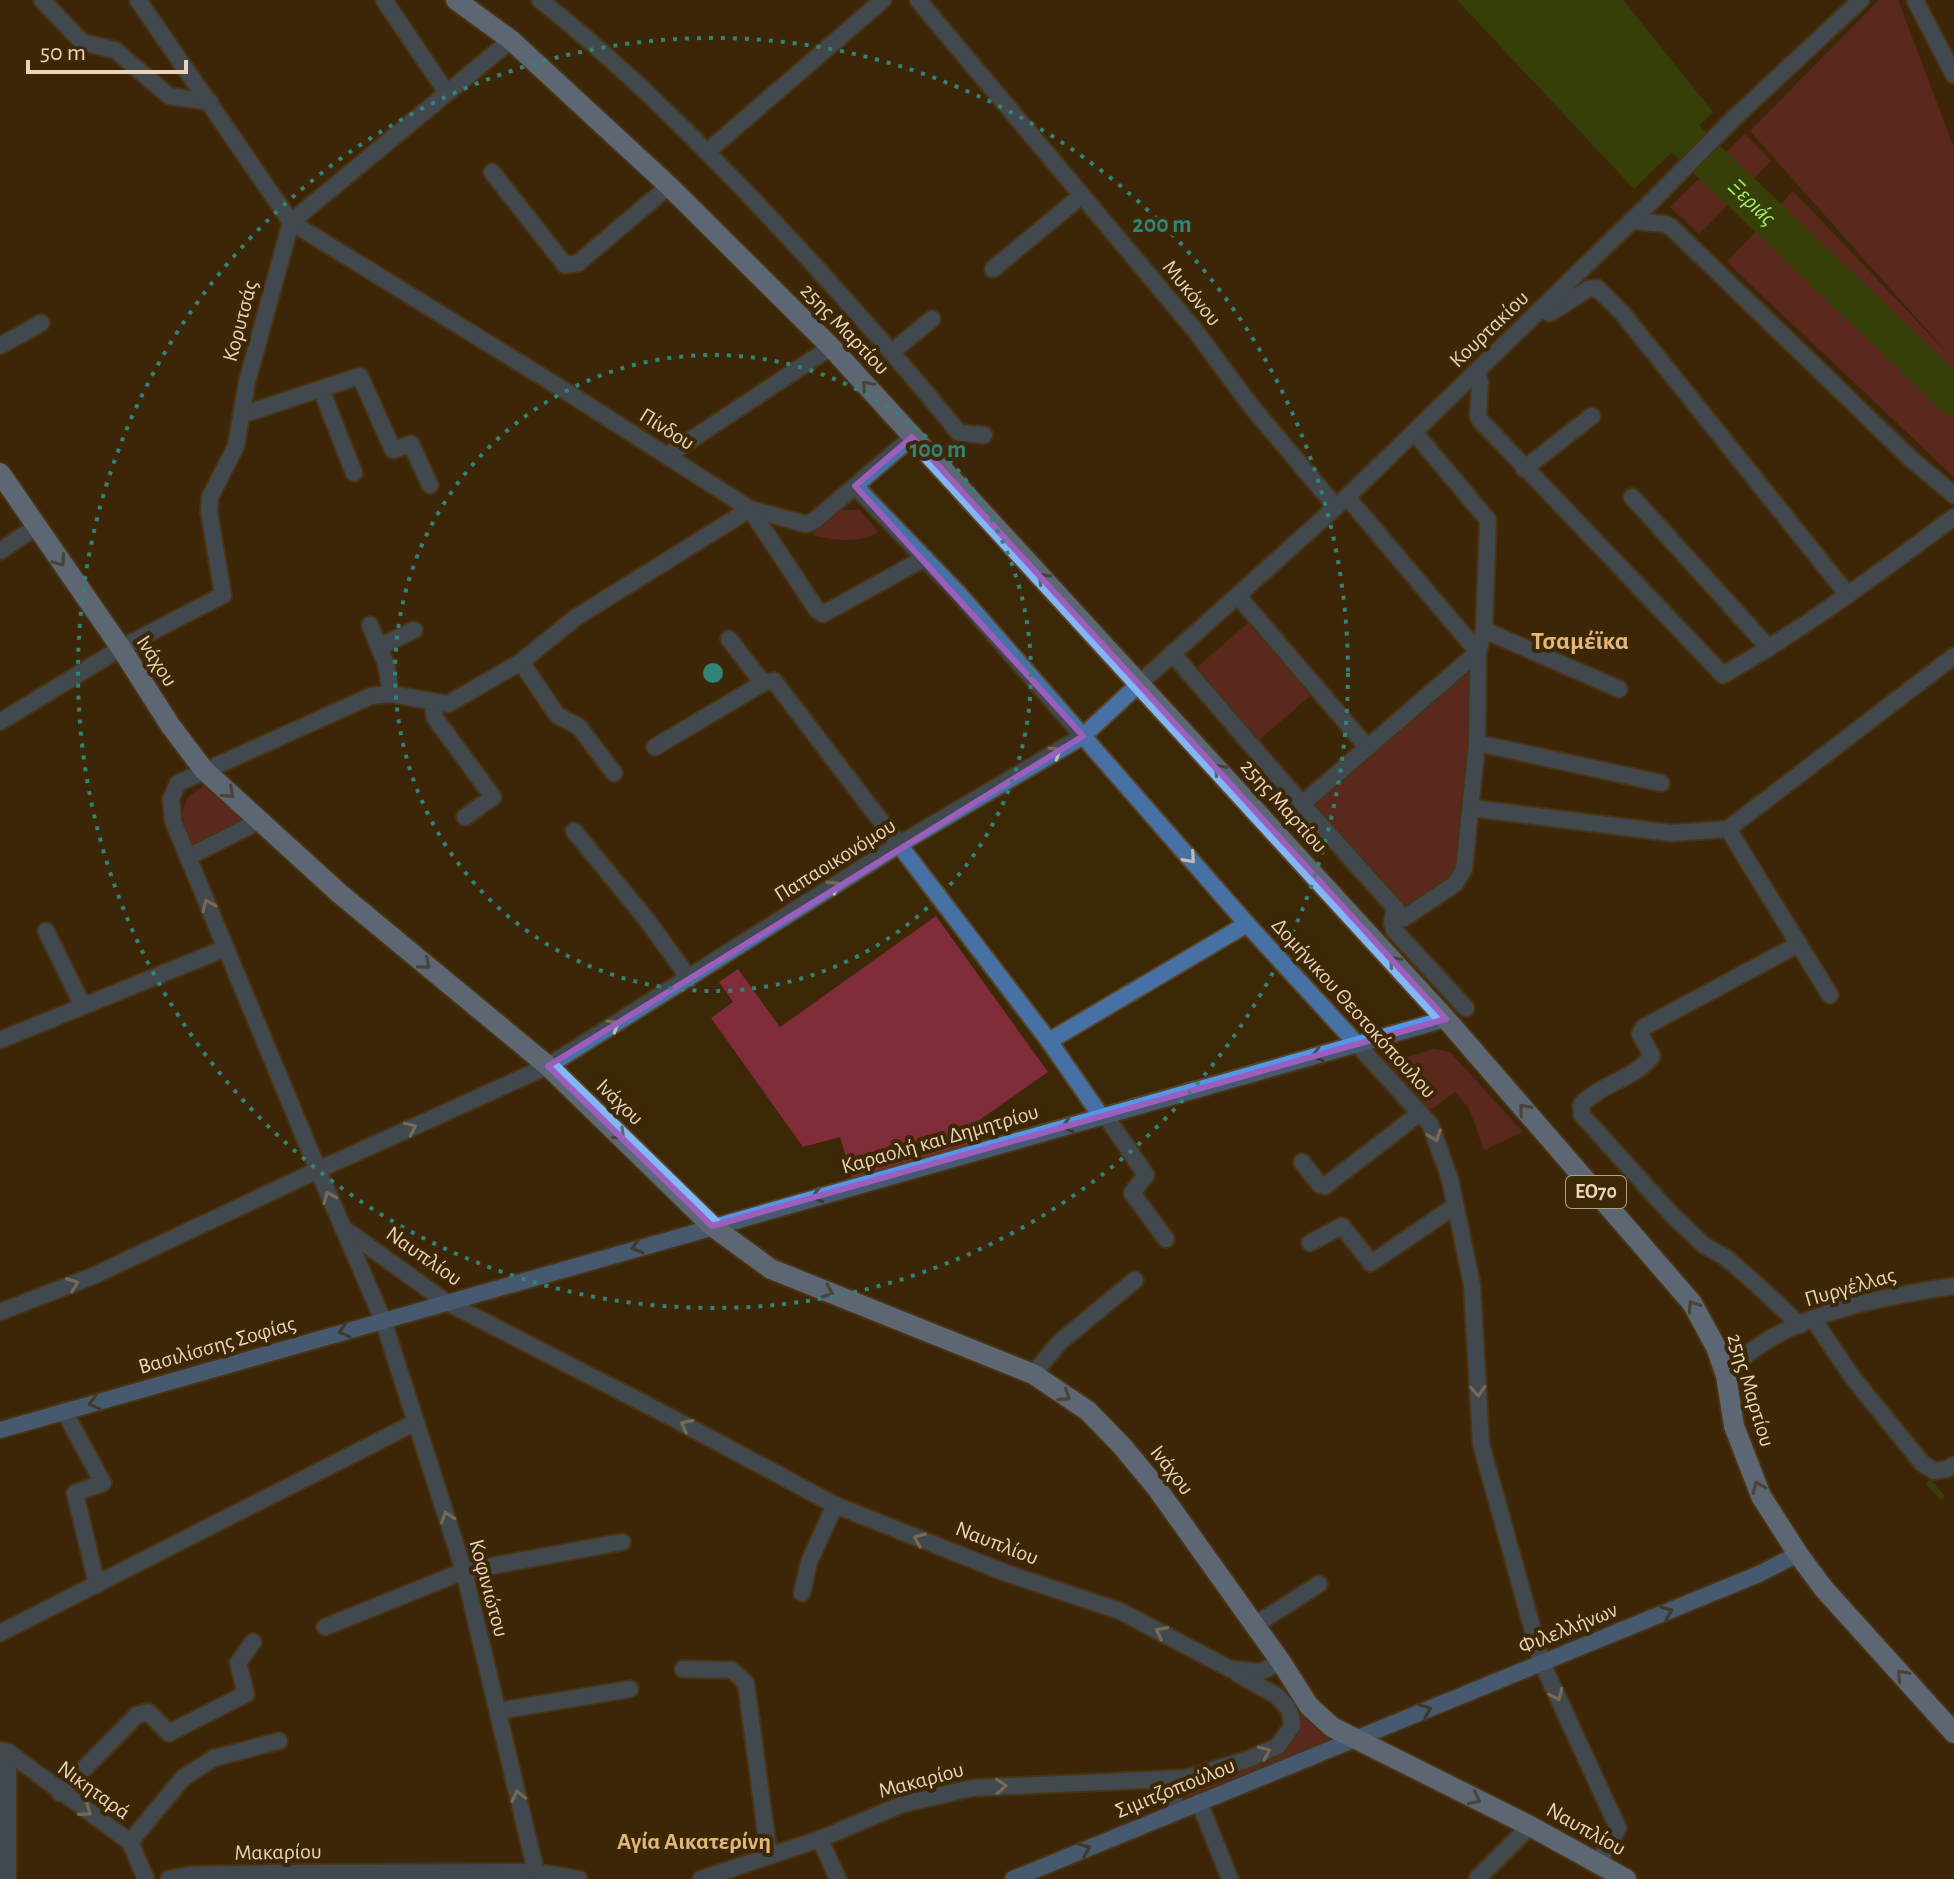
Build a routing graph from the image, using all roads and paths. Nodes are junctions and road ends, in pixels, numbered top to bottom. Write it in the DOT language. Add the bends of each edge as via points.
graph roads {
  1 [pos="42,0"];
  2 [pos="138,0"];
  3 [pos="384,0"];
  4 [pos="456,0"];
  5 [pos="883,0"];
  6 [pos="918,0"];
  7 [pos="1861,0"];
  8 [pos="1915,0"];
  9 [pos="550,3"];
  10 [pos="511,40"];
  11 [pos="1954,75"];
  12 [pos="447,93"];
  13 [pos="210,102"];
  14 [pos="708,151"];
  15 [pos="492,172"];
  16 [pos="669,186"];
  17 [pos="1081,196"];
  18 [pos="1631,221"];
  19 [pos="291,222"];
  20 [pos="993,269"];
  21 [pos="1540,310"];
  22 [pos="932,319"];
  23 [pos="41,323"];
  24 [pos="0,346"];
  25 [pos="831,347"];
  26 [pos="893,351"];
  27 [pos="1476,373"];
  28 [pos="321,389"];
  29 [pos="241,415"];
  30 [pos="1592,416"];
  31 [pos="1414,432"];
  32 [pos="984,435"];
  33 [pos="912,437"];
  34 [pos="668,455"];
  35 [pos="1524,469"];
  36 [pos="354,473"];
  37 [pos="1,477"];
  38 [pos="430,485"];
  39 [pos="855,486"];
  40 [pos="1954,495"];
  41 [pos="1632,497"];
  42 [pos="1342,502"];
  43 [pos="750,509"];
  44 [pos="1954,517"];
  45 [pos="36,527"];
  46 [pos="0,551"];
  47 [pos="925,558"];
  48 [pos="1848,595"];
  49 [pos="1238,596"];
  50 [pos="370,625"];
  51 [pos="414,630"];
  52 [pos="1484,630"];
  53 [pos="729,639"];
  54 [pos="379,647"];
  55 [pos="121,648"];
  56 [pos="1769,648"];
  57 [pos="1478,652"];
  58 [pos="1172,653"];
  59 [pos="1954,656"];
  60 [pos="521,662"];
  61 [pos="763,683"];
  62 [pos="1140,683"];
  63 [pos="1619,689"];
  64 [pos="391,694"];
  65 [pos="433,703"];
  66 [pos="0,722"];
  67 [pos="1083,736"];
  68 [pos="1477,743"];
  69 [pos="655,747"];
  70 [pos="1367,747"];
  71 [pos="204,770"];
  72 [pos="614,773"];
  73 [pos="1661,783"];
  74 [pos="1302,804"];
  75 [pos="1471,808"];
  76 [pos="465,817"];
  77 [pos="259,821"];
  78 [pos="1728,829"];
  79 [pos="574,831"];
  80 [pos="900,844"];
  81 [pos="188,857"];
  82 [pos="1400,913"];
  83 [pos="1247,924"];
  84 [pos="46,931"];
  85 [pos="1799,944"];
  86 [pos="226,948"];
  87 [pos="689,978"];
  88 [pos="1830,995"];
  89 [pos="83,1006"];
  90 [pos="1466,1008"];
  91 [pos="1446,1019"];
  92 [pos="0,1040"];
  93 [pos="1049,1041"];
  94 [pos="1358,1044"];
  95 [pos="548,1066"];
  96 [pos="1420,1113"];
  97 [pos="1103,1116"];
  98 [pos="1302,1162"];
  99 [pos="318,1170"];
  100 [pos="1455,1206"];
  101 [pos="712,1226"];
  102 [pos="343,1228"];
  103 [pos="1166,1239"];
  104 [pos="1310,1243"];
  105 [pos="1135,1280"];
  106 [pos="1954,1286"];
  107 [pos="446,1302"];
  108 [pos="0,1312"];
  109 [pos="383,1320"];
  110 [pos="1806,1322"];
  111 [pos="1033,1374"];
  112 [pos="1726,1376"];
  113 [pos="64,1411"];
  114 [pos="416,1422"];
  115 [pos="0,1430"];
  116 [pos="1954,1465"];
  117 [pos="835,1505"];
  118 [pos="622,1542"];
  119 [pos="1798,1554"];
  120 [pos="464,1571"];
  121 [pos="1319,1584"];
  122 [pos="97,1585"];
  123 [pos="802,1593"];
  124 [pos="1255,1625"];
  125 [pos="325,1627"];
  126 [pos="0,1633"];
  127 [pos="253,1642"];
  128 [pos="1281,1662"];
  129 [pos="1542,1663"];
  130 [pos="683,1669"];
  131 [pos="1230,1669"];
  132 [pos="630,1689"];
  133 [pos="498,1711"];
  134 [pos="1954,1733"];
  135 [pos="1354,1740"];
  136 [pos="279,1741"];
  137 [pos="4,1751"];
  138 [pos="1163,1780"];
  139 [pos="60,1793"];
  140 [pos="1199,1802"];
  141 [pos="1179,1810"];
  142 [pos="1530,1826"];
  143 [pos="820,1839"];
  144 [pos="130,1842"];
  145 [pos="769,1856"];
  146 [pos="1599,1862"];
  147 [pos="536,1872"];
  148 [pos="8,1879"];
  149 [pos="146,1879"];
  150 [pos="169,1879"];
  151 [pos="579,1879"];
  152 [pos="701,1879"];
  153 [pos="838,1879"];
  154 [pos="1013,1879"];
  155 [pos="1230,1879"];
  156 [pos="1477,1879"];
  157 [pos="1626,1879"];
  1 -- 13 [label="street" via="82,42 115,50 169,96"];
  2 -- 13 [label="street, Πίνδου"];
  3 -- 12 [label="street"];
  4 -- 10 [label="main road, 25ης Μαρτίου"];
  5 -- 14 [label="street"];
  6 -- 17 [label="street, Μυκόνου"];
  7 -- 18 [label="street, Κουρτακίου"];
  8 -- 11 [label="street"];
  9 -- 14 [label="street"];
  10 -- 12 [label="street"];
  10 -- 16 [label="main road, 25ης Μαρτίου"];
  12 -- 19 [label="street"];
  13 -- 19 [label="street, Πίνδου"];
  14 -- 26 [label="street"];
  15 -- 16 [label="street" via="565,265 578,263"];
  16 -- 25 [label="main road, 25ης Μαρτίου"];
  17 -- 20 [label="street"];
  17 -- 42 [label="street, Μυκόνου" via="1194,329 1251,406"];
  18 -- 21 [label="street, Κουρτακίου"];
  18 -- 40 [label="street" via="1671,227"];
  19 -- 29 [label="street, Κορυτσάς"];
  19 -- 34 [label="street, Πίνδου"];
  21 -- 27 [label="street, Κουρτακίου"];
  21 -- 48 [label="street" via="1550,313 1597,288"];
  22 -- 26 [label="street"];
  23 -- 24 [label="street"];
  33 -- 25 [label="main road, 25ης Μαρτίου, one-way"];
  25 -- 34 [label="street"];
  26 -- 32 [label="street" via="959,433"];
  27 -- 31 [label="street, Κουρτακίου"];
  27 -- 35 [label="street" via="1478,417"];
  28 -- 29 [label="street"];
  28 -- 36 [label="street"];
  28 -- 38 [label="street" via="360,376 393,450 411,444"];
  29 -- 55 [label="street, Κορυτσάς" via="236,446 210,497 223,595"];
  30 -- 35 [label="street"];
  31 -- 42 [label="street, Κουρτακίου"];
  31 -- 52 [label="street" via="1488,520"];
  33 -- 39 [label="street"];
  62 -- 33 [label="main road, 25ης Μαρτίου, one-way"];
  34 -- 43 [label="street, Πίνδου"];
  35 -- 56 [label="street" via="1723,675"];
  37 -- 45 [label="main road, Ινάχου"];
  39 -- 43 [label="street, Πίνδου" via="806,524"];
  39 -- 47 [label="street"];
  41 -- 56 [label="street"];
  42 -- 49 [label="street, Κουρτακίου"];
  42 -- 57 [label="street, Μυκόνου"];
  43 -- 47 [label="street" via="823,614"];
  43 -- 60 [label="street" via="575,618"];
  44 -- 48 [label="street"];
  45 -- 46 [label="street"];
  45 -- 55 [label="main road, Ινάχου, one-way"];
  47 -- 67 [label="street"];
  48 -- 56 [label="street"];
  49 -- 58 [label="street, Κουρτακίου"];
  49 -- 70 [label="street"];
  50 -- 54 [label="street"];
  51 -- 54 [label="street"];
  52 -- 57 [label="street"];
  52 -- 63 [label="street"];
  53 -- 61 [label="street"];
  54 -- 64 [label="street"];
  55 -- 66 [label="street"];
  55 -- 71 [label="main road, Ινάχου"];
  57 -- 68 [label="street"];
  57 -- 70 [label="street"];
  58 -- 62 [label="street, Κουρτακίου"];
  58 -- 74 [label="street"];
  59 -- 78 [label="street"];
  60 -- 65 [label="street" via="448,704"];
  60 -- 72 [label="street" via="557,715 579,727"];
  61 -- 69 [label="street"];
  61 -- 80 [label="street" via="774,681 783,689"];
  62 -- 67 [label="street, Παπαοικονόμου"];
  91 -- 62 [label="main road, 25ης Μαρτίου, one-way"];
  64 -- 65 [label="street"];
  64 -- 71 [label="street, Κοφινιώτου" via="371,696"];
  65 -- 76 [label="street" via="435,718 493,797"];
  80 -- 67 [label="street, Παπαοικονόμου, one-way"];
  67 -- 83 [label="street, Δομήνικου Θεοτοκόπουλου, one-way"];
  68 -- 73 [label="street"];
  68 -- 75 [label="street"];
  70 -- 74 [label="street"];
  71 -- 77 [label="main road, Ινάχου, one-way"];
  71 -- 81 [label="street, Κοφινιώτου" via="178,783 171,799 173,821"];
  74 -- 82 [label="street"];
  75 -- 78 [label="street" via="1671,833"];
  75 -- 82 [label="street" via="1464,869 1455,884"];
  77 -- 81 [label="street"];
  77 -- 95 [label="main road, Ινάχου, one-way"];
  78 -- 85 [label="street"];
  79 -- 87 [label="street"];
  87 -- 80 [label="street, Παπαοικονόμου, one-way"];
  80 -- 93 [label="street"];
  86 -- 81 [label="street, Κοφινιώτου, one-way"];
  82 -- 90 [label="street" via="1392,923 1394,930"];
  83 -- 93 [label="street"];
  83 -- 94 [label="street, Δομήνικου Θεοτοκόπουλου"];
  84 -- 89 [label="street"];
  85 -- 88 [label="street"];
  85 -- 110 [label="street" via="1644,1027 1640,1034 1652,1056 1646,1065 1581,1105 1582,1115 1672,1215"];
  86 -- 89 [label="street"];
  86 -- 99 [label="street, Κοφινιώτου"];
  95 -- 87 [label="street, Παπαοικονόμου, one-way"];
  89 -- 92 [label="street"];
  91 -- 94 [label="main road, Καραολή και Δημητρίου"];
  112 -- 91 [label="main road, 25ης Μαρτίου / ΕΟ70, one-way" via="1692,1303"];
  93 -- 97 [label="street"];
  94 -- 96 [label="street, Δομήνικου Θεοτοκόπουλου"];
  94 -- 97 [label="main road, Καραολή και Δημητρίου, one-way"];
  99 -- 95 [label="street, Παπαοικονόμου, one-way"];
  95 -- 101 [label="main road, Ινάχου, one-way"];
  96 -- 98 [label="street" via="1325,1186"];
  96 -- 100 [label="street, Δομήνικου Θεοτοκόπουλου, one-way" via="1430,1124"];
  97 -- 101 [label="main road, Καραολή και Δημητρίου, one-way"];
  97 -- 103 [label="street" via="1146,1175 1132,1193"];
  102 -- 99 [label="street, Κοφινιώτου, one-way"];
  108 -- 99 [label="street, Παπαοικονόμου, one-way" via="93,1276"];
  100 -- 104 [label="street" via="1371,1263 1342,1226"];
  100 -- 129 [label="street, Δομήνικου Θεοτοκόπουλου, one-way" via="1472,1285 1481,1444"];
  101 -- 107 [label="main road, Καραολή και Δημητρίου, one-way"];
  101 -- 111 [label="main road, Ινάχου, one-way" via="771,1269"];
  102 -- 107 [label="street, Ναυπλίου"];
  102 -- 109 [label="street, Κοφινιώτου"];
  105 -- 111 [label="street" via="1060,1342"];
  106 -- 110 [label="street, Πυργέλλας" via="1842,1308"];
  107 -- 109 [label="main road, Βασιλίσσης Σοφίας"];
  117 -- 107 [label="street, Ναυπλίου, one-way"];
  109 -- 113 [label="main road, Βασιλίσσης Σοφίας, one-way"];
  109 -- 114 [label="street, Κοφινιώτου"];
  110 -- 112 [label="street, Πυργέλλας" via="1753,1350"];
  110 -- 116 [label="street" via="1922,1463 1934,1471"];
  111 -- 124 [label="main road, Ινάχου, one-way" via="1088,1411 1122,1446"];
  119 -- 112 [label="main road, 25ης Μαρτίου / ΕΟ70, one-way" via="1761,1496 1734,1426"];
  113 -- 115 [label="main road, Βασιλίσσης Σοφίας"];
  113 -- 122 [label="street" via="103,1483 75,1493"];
  120 -- 114 [label="street, Κοφινιώτου, one-way"];
  114 -- 122 [label="street"];
  117 -- 123 [label="street" via="809,1562"];
  131 -- 117 [label="street, Ναυπλίου, one-way" via="1120,1611 1006,1573"];
  118 -- 120 [label="street"];
  129 -- 119 [label="main road, Φιλελλήνων, one-way"];
  134 -- 119 [label="main road, 25ης Μαρτίου / ΕΟ70, one-way"];
  120 -- 125 [label="street"];
  120 -- 133 [label="street, Κοφινιώτου"];
  121 -- 124 [label="street"];
  122 -- 126 [label="street"];
  124 -- 128 [label="main road, Ινάχου"];
  127 -- 139 [label="street" via="238,1663 246,1694 169,1733 148,1712 137,1715"];
  128 -- 131 [label="street, Ναυπλίου" via="1260,1672"];
  128 -- 135 [label="main road, Ναυπλίου" via="1309,1706"];
  135 -- 129 [label="main road, Φιλελλήνων, one-way"];
  129 -- 146 [label="street, Δομήνικου Θεοτοκόπουλου, one-way" via="1618,1828"];
  130 -- 145 [label="street" via="732,1670 746,1683"];
  138 -- 131 [label="street, Μακαρίου, one-way" via="1249,1759 1286,1737 1292,1726 1288,1708"];
  132 -- 133 [label="street"];
  147 -- 133 [label="street, Κοφινιώτου, one-way"];
  135 -- 140 [label="main road, Σιμιτζοπούλου"];
  135 -- 142 [label="main road, Ναυπλίου, one-way"];
  136 -- 144 [label="street" via="214,1758 183,1778"];
  137 -- 139 [label="street, Νικηταρά"];
  137 -- 148 [label="street"];
  138 -- 141 [label="street"];
  143 -- 138 [label="street, Μακαρίου, one-way" via="903,1804 972,1788"];
  139 -- 144 [label="street, Νικηταρά, one-way"];
  140 -- 141 [label="main road, Σιμιτζοπούλου"];
  140 -- 155 [label="street"];
  154 -- 141 [label="main road, Σιμιτζοπούλου, one-way"];
  142 -- 146 [label="main road, Ναυπλίου"];
  142 -- 156 [label="street"];
  143 -- 145 [label="street, Μακαρίου"];
  143 -- 153 [label="street"];
  144 -- 149 [label="street, Νικηταρά"];
  145 -- 152 [label="street, Μακαρίου"];
  146 -- 157 [label="main road, Ναυπλίου"];
  147 -- 150 [label="street, Μακαρίου" via="258,1873"];
  147 -- 151 [label="street, Μακαρίου"];
}
